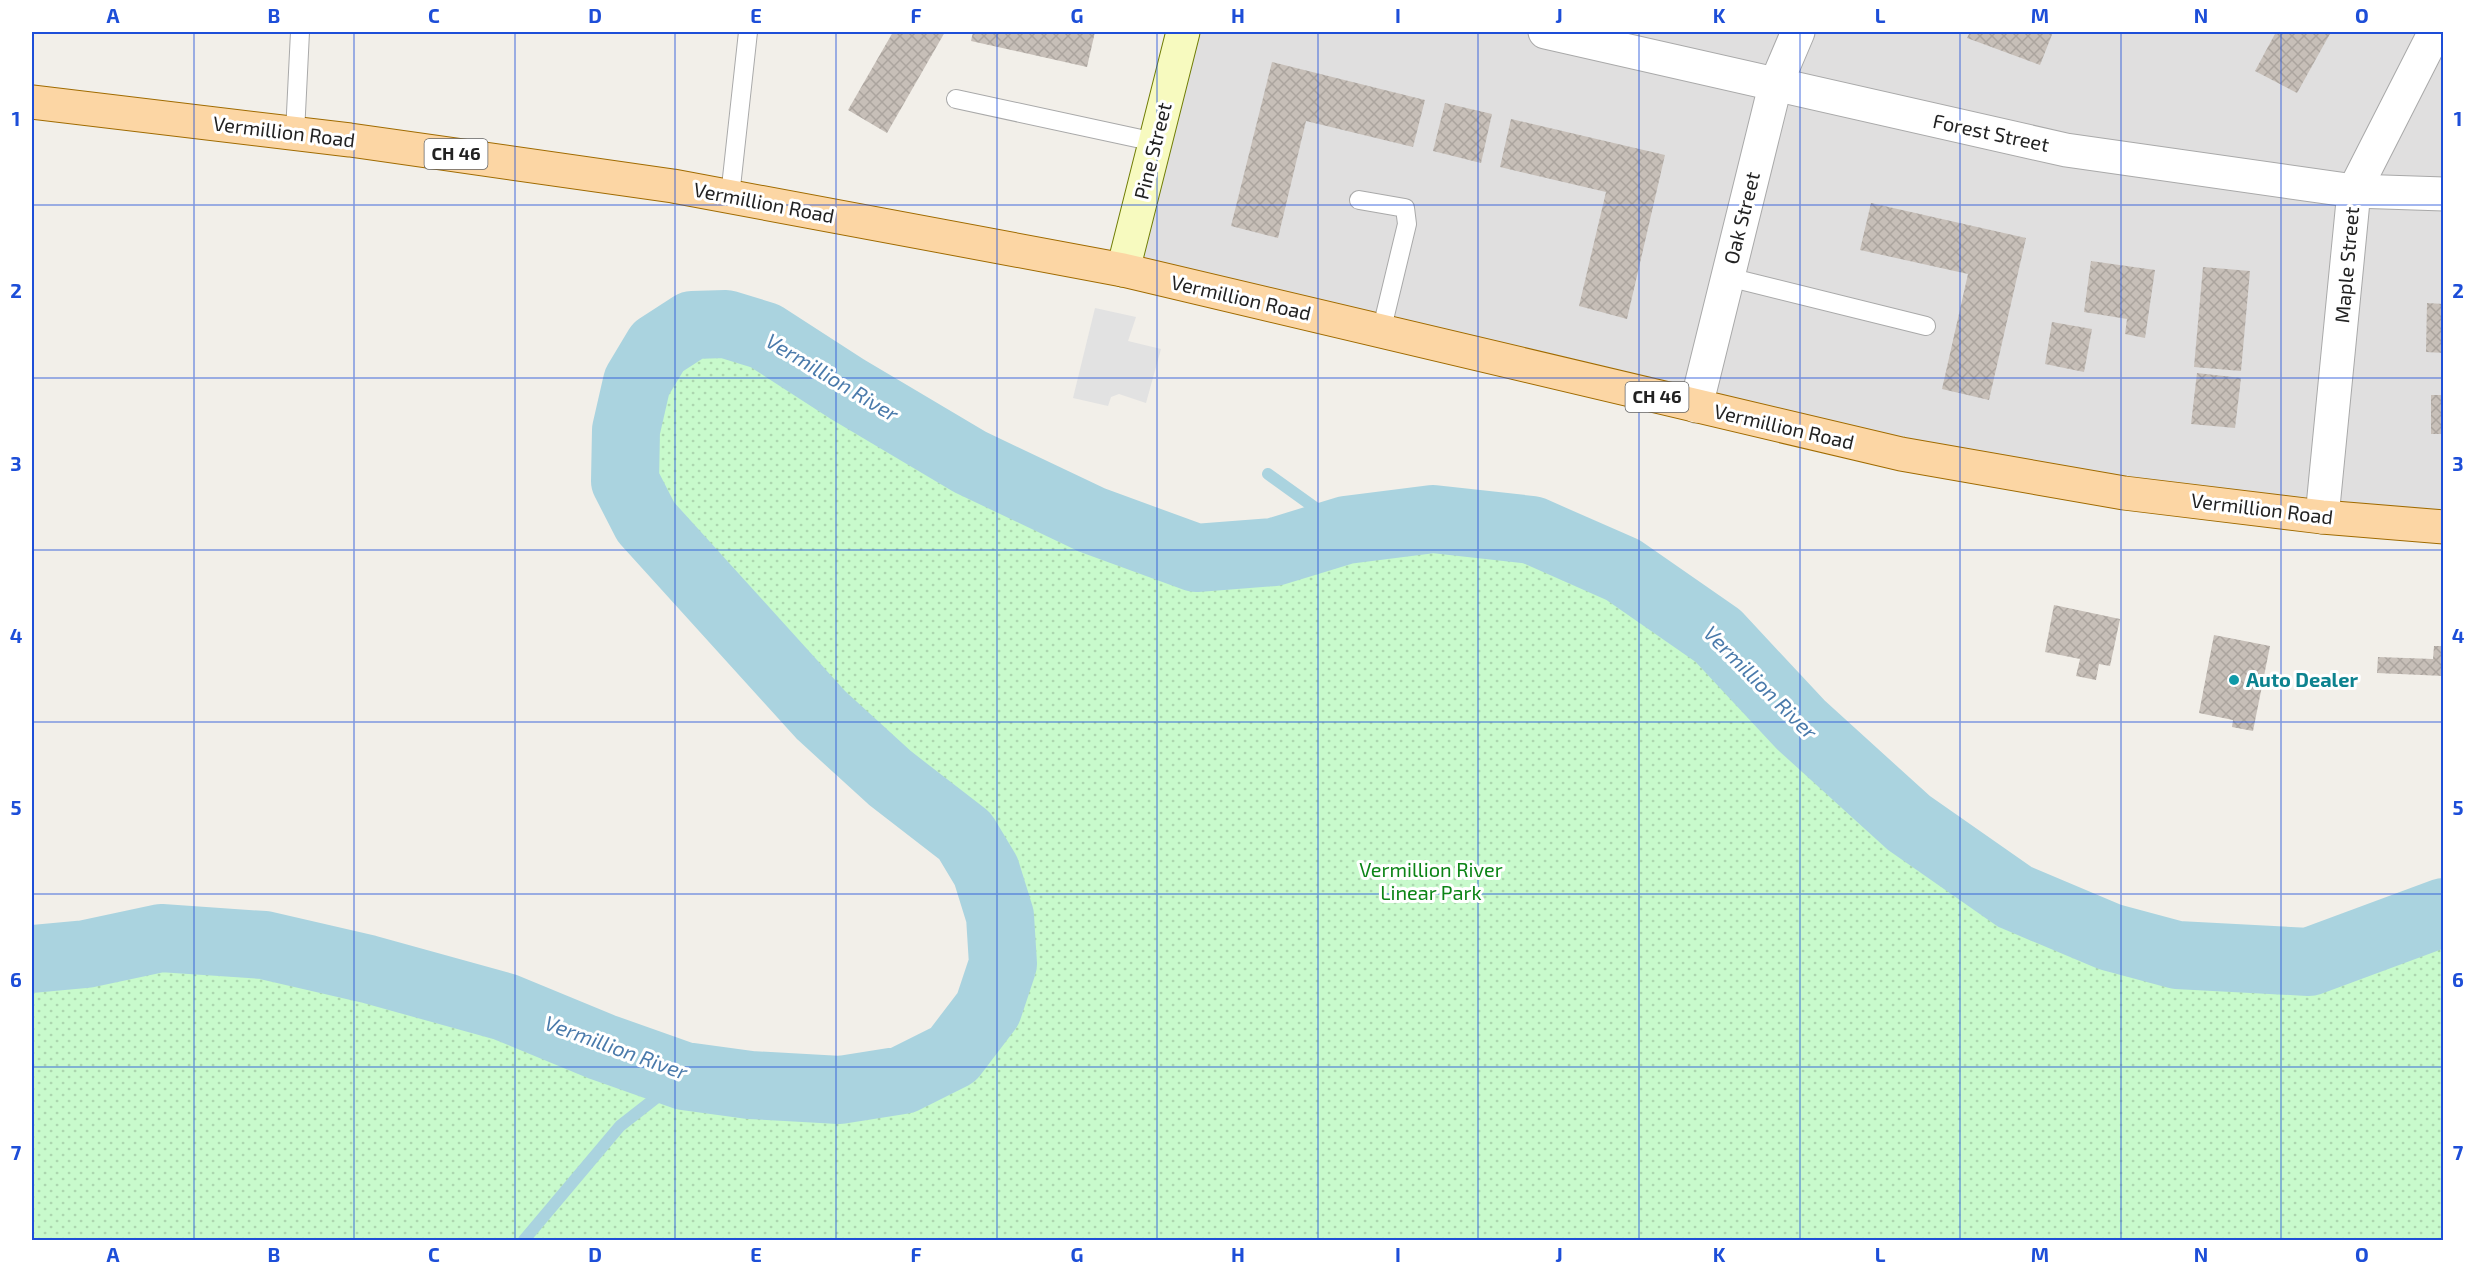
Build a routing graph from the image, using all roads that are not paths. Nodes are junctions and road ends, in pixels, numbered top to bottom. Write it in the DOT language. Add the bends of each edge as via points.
graph roads {
  1 [pos="300,32"];
  2 [pos="748,32"];
  3 [pos="1183,32"];
  4 [pos="1545,32"];
  5 [pos="1798,32"];
  6 [pos="2435,32"];
  7 [pos="1775,86"];
  8 [pos="956,99"];
  9 [pos="32,102"];
  10 [pos="295,133"];
  11 [pos="1155,142"];
  12 [pos="2354,190"];
  13 [pos="2444,194"];
  14 [pos="730,196"];
  15 [pos="1359,200"];
  16 [pos="1123,270"];
  17 [pos="1728,277"];
  18 [pos="1926,326"];
  19 [pos="1381,332"];
  20 [pos="1695,406"];
  21 [pos="2322,517"];
  22 [pos="2444,527"];
  1 -- 10 [label="lane"];
  2 -- 14 [label="lane"];
  3 -- 11 [label="street, Pine Street"];
  4 -- 7 [label="street, Forest Street"];
  5 -- 7 [label="street, Oak Street"];
  6 -- 12 [label="street, Maple Street"];
  7 -- 12 [label="street, Forest Street" via="2066,150"];
  7 -- 17 [label="street, Oak Street"];
  8 -- 11 [label="lane"];
  9 -- 10 [label="main road, Vermillion Road / CH 46"];
  10 -- 14 [label="main road, Vermillion Road / CH 46" via="551,167"];
  11 -- 16 [label="street, Pine Street"];
  12 -- 13 [label="street, Forest Street"];
  12 -- 21 [label="street, Maple Street"];
  14 -- 16 [label="main road, Vermillion Road / CH 46"];
  15 -- 19 [label="lane" via="1405,208 1407,224"];
  16 -- 19 [label="main road, Vermillion Road / CH 46"];
  17 -- 18 [label="lane"];
  17 -- 20 [label="street, Oak Street"];
  19 -- 20 [label="main road, Vermillion Road / CH 46"];
  20 -- 21 [label="main road, Vermillion Road / CH 46" via="1913,456 2124,493"];
  21 -- 22 [label="main road, Vermillion Road / CH 46"];
}
